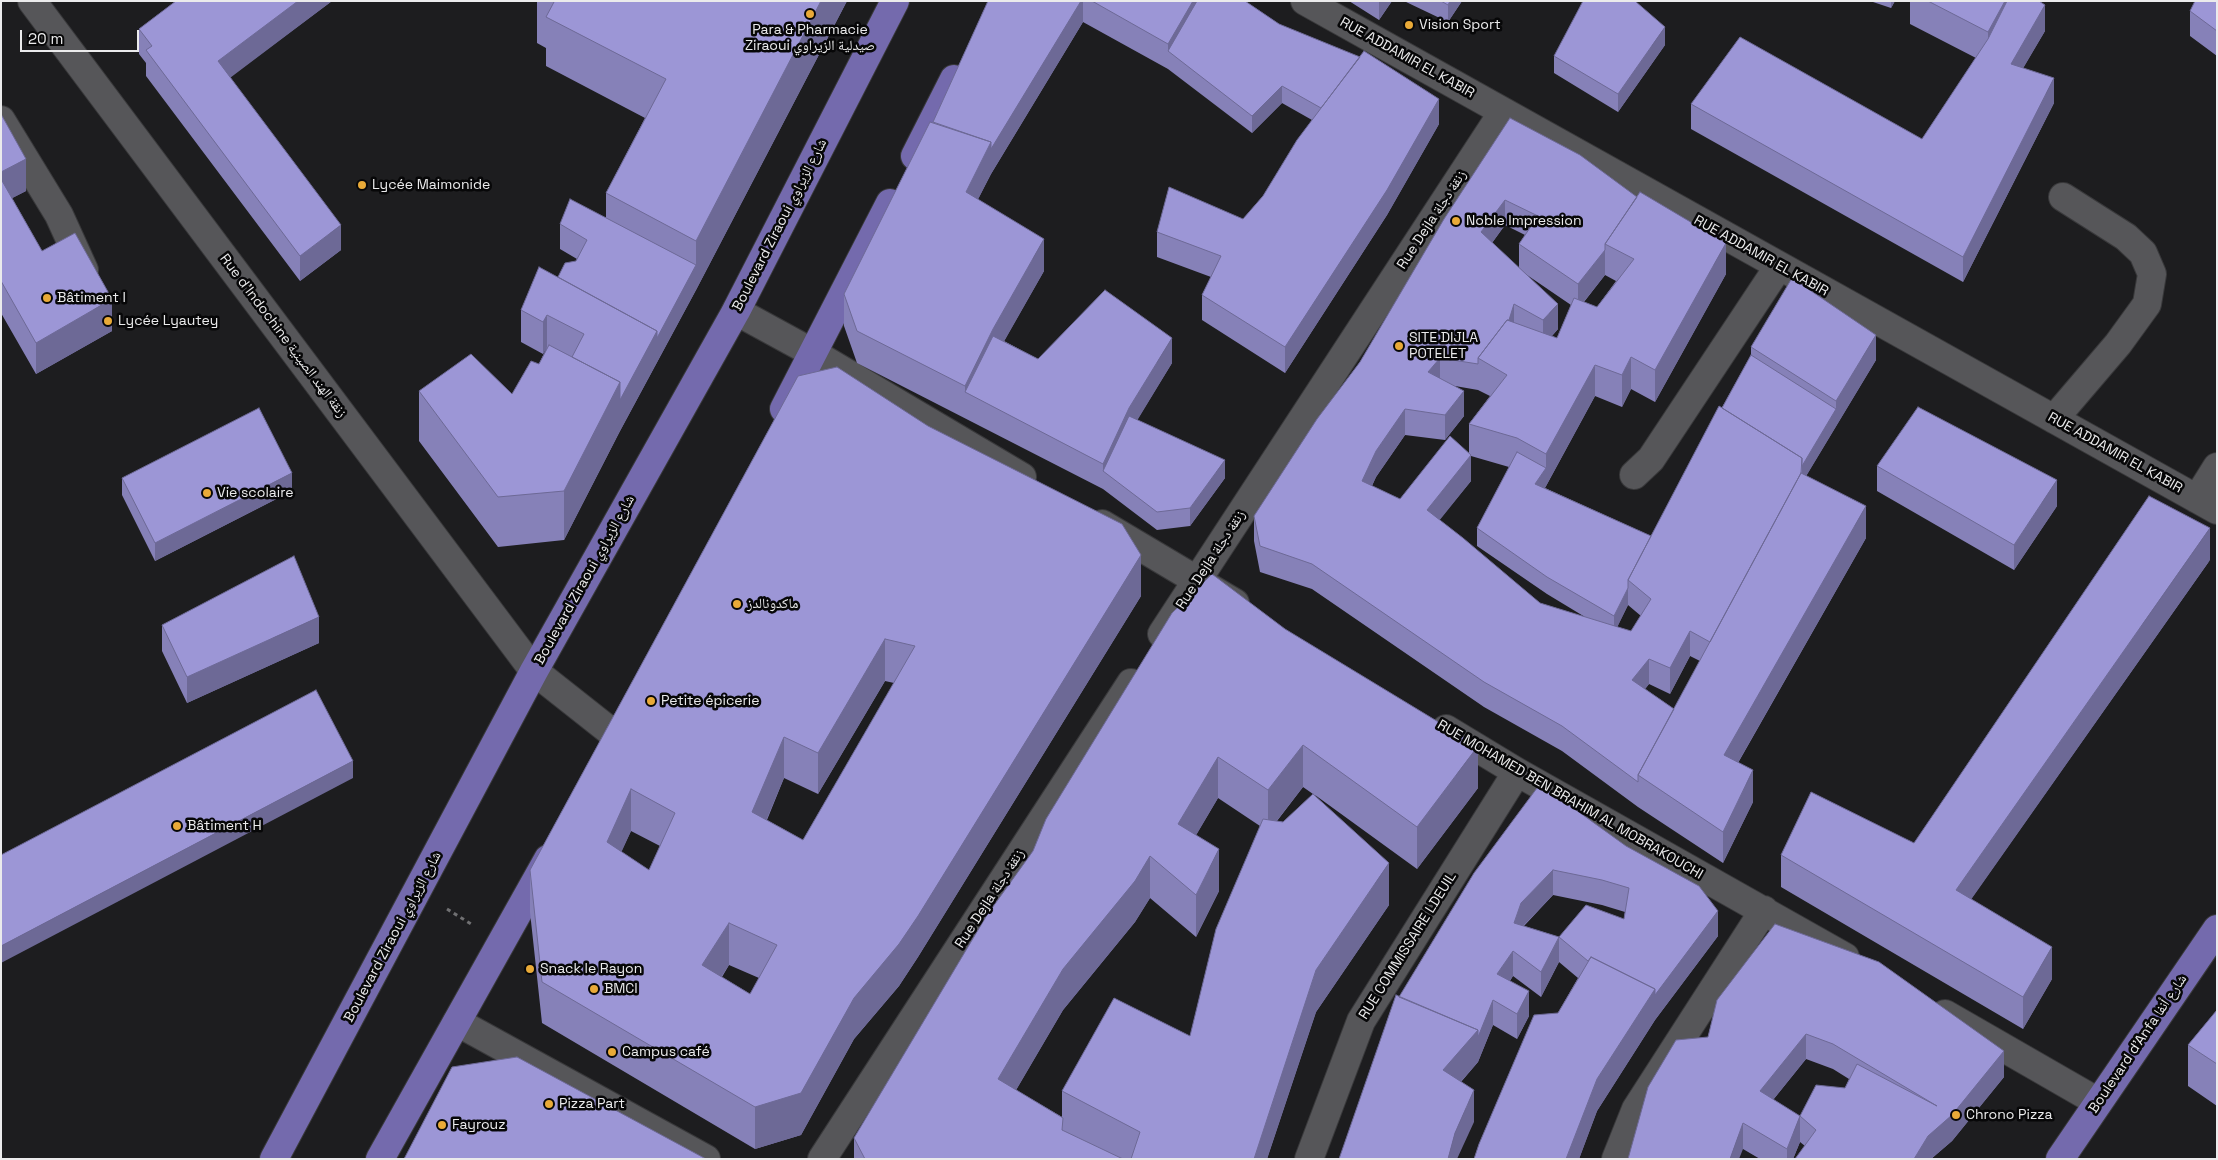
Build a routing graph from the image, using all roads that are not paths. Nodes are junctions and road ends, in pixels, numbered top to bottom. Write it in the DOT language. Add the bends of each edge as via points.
graph roads {
  1 [pos="32,1"];
  2 [pos="895,1"];
  3 [pos="1305,1"];
  4 [pos="967,54"];
  5 [pos="1503,112"];
  6 [pos="1,120"];
  7 [pos="2063,197"];
  8 [pos="1779,266"];
  9 [pos="96,295"];
  10 [pos="736,311"];
  11 [pos="813,352"];
  12 [pos="2054,419"];
  13 [pos="772,431"];
  14 [pos="2217,467"];
  15 [pos="1634,475"];
  16 [pos="1044,489"];
  17 [pos="2207,504"];
  18 [pos="1078,510"];
  19 [pos="1197,580"];
  20 [pos="1256,616"];
  21 [pos="534,671"];
  22 [pos="628,709"];
  23 [pos="1425,717"];
  24 [pos="610,744"];
  25 [pos="1517,772"];
  26 [pos="559,839"];
  27 [pos="1764,910"];
  28 [pos="2217,929"];
  29 [pos="1867,969"];
  30 [pos="1927,1004"];
  31 [pos="457,1022"];
  32 [pos="2098,1102"];
  33 [pos="274,1159"];
  34 [pos="380,1159"];
  35 [pos="706,1159"];
  36 [pos="822,1159"];
  37 [pos="1309,1159"];
  38 [pos="1616,1159"];
  39 [pos="2060,1159"];
  1 -- 21 [label="street, Rue d'Indochine زنقة الهند الصينية"];
  2 -- 10 [label="main road, Boulevard Ziraoui شارع الزيراوي"];
  3 -- 5 [label="street, RUE ADDAMIR EL KABIR"];
  4 -- 11 [label="main road"];
  5 -- 8 [label="street, RUE ADDAMIR EL KABIR"];
  5 -- 19 [label="street, Rue Dejla زنقة دجلة"];
  6 -- 9 [label="street" via="58,215"];
  7 -- 12 [label="street" via="2126,237 2143,253 2152,274 2147,304 2118,344"];
  8 -- 12 [label="street, RUE ADDAMIR EL KABIR"];
  8 -- 15 [label="street" via="1651,459"];
  10 -- 11 [label="street"];
  10 -- 21 [label="main road, Boulevard Ziraoui شارع الزيراوي"];
  11 -- 13 [label="main road"];
  11 -- 16 [label="street"];
  12 -- 17 [label="street, RUE ADDAMIR EL KABIR"];
  14 -- 17 [label="street"];
  18 -- 19 [label="street"];
  19 -- 20 [label="street"];
  19 -- 36 [label="street, Rue Dejla زنقة دجلة"];
  21 -- 24 [label="street, Rue d'Indochine زنقة الهند الصينية"];
  21 -- 33 [label="main road, Boulevard Ziraoui شارع الزيراوي"];
  22 -- 24 [label="main road"];
  23 -- 25 [label="street, RUE MOHAMED BEN BRAHIM AL MOBRAKOUCHI"];
  25 -- 27 [label="street, RUE MOHAMED BEN BRAHIM AL MOBRAKOUCHI"];
  25 -- 37 [label="street, RUE COMMISSAIRE LDEUIL" via="1361,1021"];
  26 -- 31 [label="main road"];
  27 -- 29 [label="street, RUE MOHAMED BEN BRAHIM AL MOBRAKOUCHI"];
  27 -- 38 [label="street" via="1636,1109"];
  28 -- 32 [label="main road, Boulevard d'Anfa شارع أنفا"];
  30 -- 32 [label="street"];
  31 -- 34 [label="main road"];
  31 -- 35 [label="street"];
  32 -- 39 [label="main road, Boulevard d'Anfa شارع أنفا"];
}
